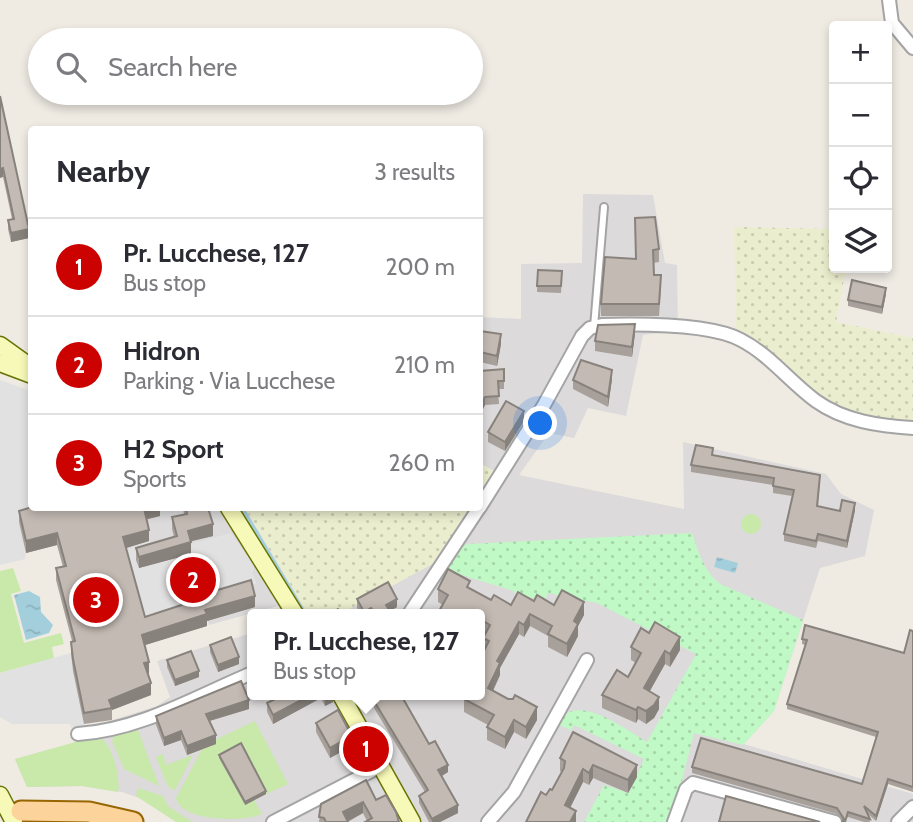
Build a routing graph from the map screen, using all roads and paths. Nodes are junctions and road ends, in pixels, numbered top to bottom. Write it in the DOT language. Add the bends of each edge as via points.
graph roads {
  1 [pos="889,0"];
  2 [pos="913,48"];
  3 [pos="604,206"];
  4 [pos="594,327"];
  5 [pos="0,345"];
  6 [pos="0,363"];
  7 [pos="28,365"];
  8 [pos="28,374"];
  9 [pos="913,428"];
  10 [pos="483,501"];
  11 [pos="231,511"];
  12 [pos="476,511"];
  13 [pos="292,609"];
  14 [pos="412,609"];
  15 [pos="587,660"];
  16 [pos="247,675"];
  17 [pos="348,700"];
  18 [pos="78,734"];
  19 [pos="381,766"];
  20 [pos="0,795"];
  21 [pos="913,807"];
  22 [pos="18,816"];
  23 [pos="298,817"];
  24 [pos="133,822"];
  25 [pos="273,822"];
  26 [pos="412,822"];
  27 [pos="488,822"];
  28 [pos="674,822"];
  29 [pos="835,822"];
  30 [pos="898,822"];
  1 -- 2 [label="street" via="892,23"];
  3 -- 4 [label="lane"];
  4 -- 9 [label="street" via="674,328 729,335 769,359 831,410 867,423"];
  4 -- 10 [label="street" via="582,336"];
  5 -- 7 [label="street"];
  6 -- 8 [label="street"];
  11 -- 13 [label="street"];
  12 -- 14 [label="street"];
  15 -- 27 [label="street" via="514,792"];
  16 -- 18 [label="street" via="151,718 105,732"];
  17 -- 19 [label="street"];
  19 -- 23 [label="street"];
  19 -- 26 [label="street"];
  20 -- 22 [label="street"];
  21 -- 30 [label="street"];
  22 -- 24 [label="main road" via="89,812"];
  23 -- 25 [label="street"];
  28 -- 29 [label="street" via="686,789 696,783"];
}
